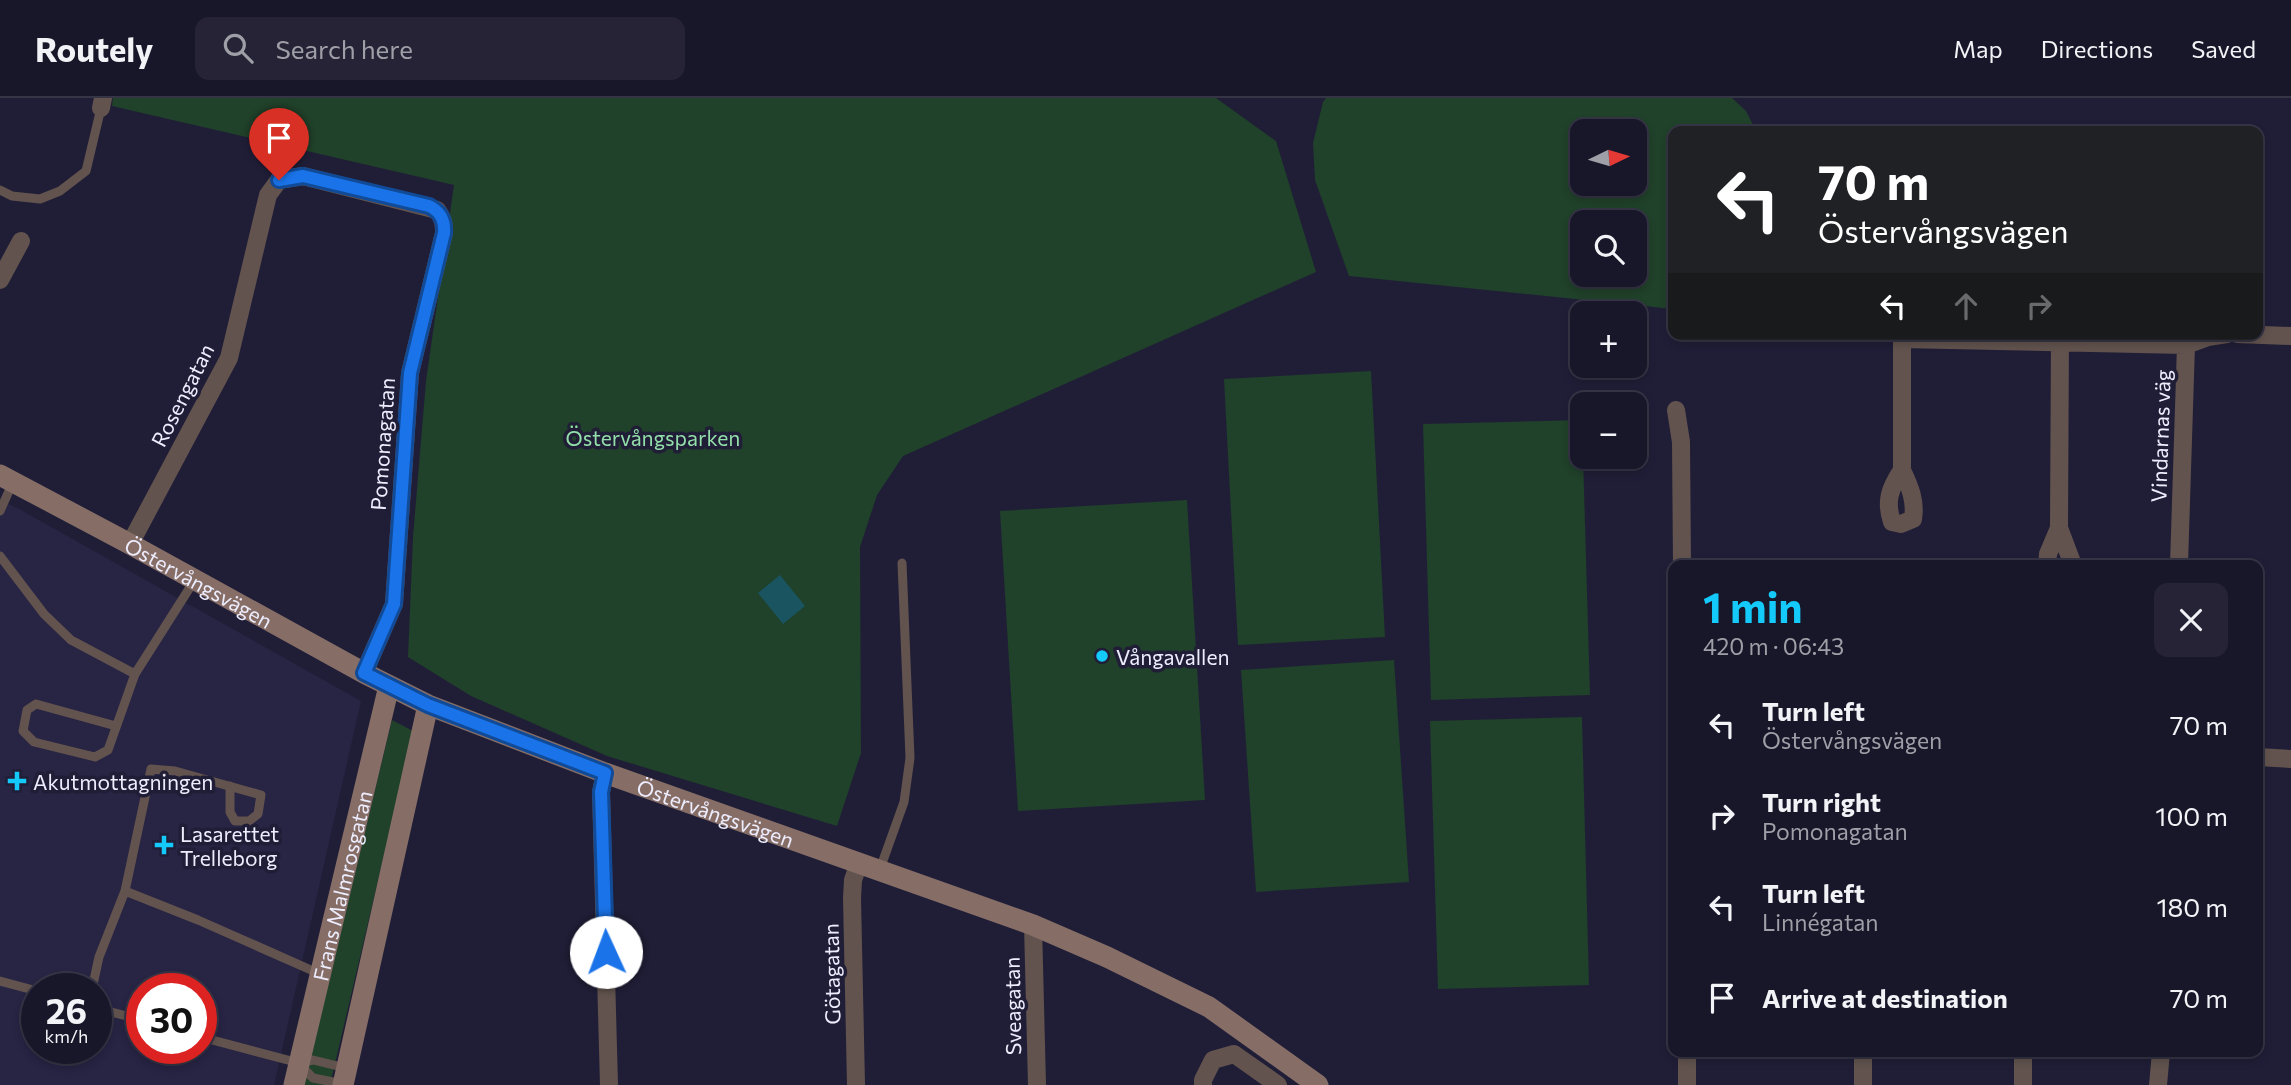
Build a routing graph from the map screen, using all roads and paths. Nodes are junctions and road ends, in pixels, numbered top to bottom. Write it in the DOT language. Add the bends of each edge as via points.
graph roads {
  1 [pos="102,103"];
  2 [pos="0,190"];
  3 [pos="442,216"];
  4 [pos="21,241"];
  5 [pos="0,280"];
  6 [pos="2263,335"];
  7 [pos="2291,336"];
  8 [pos="1902,340"];
  9 [pos="2060,340"];
  10 [pos="2096,340"];
  11 [pos="2200,340"];
  12 [pos="2186,345"];
  13 [pos="1676,410"];
  14 [pos="1902,470"];
  15 [pos="6,479"];
  16 [pos="0,511"];
  17 [pos="2059,528"];
  18 [pos="130,544"];
  19 [pos="0,556"];
  20 [pos="1682,560"];
  21 [pos="2048,560"];
  22 [pos="2071,560"];
  23 [pos="2179,560"];
  24 [pos="902,563"];
  25 [pos="194,581"];
  26 [pos="364,673"];
  27 [pos="135,674"];
  28 [pos="389,686"];
  29 [pos="428,705"];
  30 [pos="116,726"];
  31 [pos="2263,757"];
  32 [pos="2291,759"];
  33 [pos="605,773"];
  34 [pos="230,786"];
  35 [pos="859,863"];
  36 [pos="880,871"];
  37 [pos="125,891"];
  38 [pos="1033,925"];
  39 [pos="96,973"];
  40 [pos="320,974"];
  41 [pos="0,981"];
  42 [pos="21,987"];
  43 [pos="217,1041"];
  44 [pos="1687,1057"];
  45 [pos="1863,1057"];
  46 [pos="2023,1057"];
  47 [pos="2161,1057"];
  48 [pos="299,1063"];
  49 [pos="345,1079"];
  50 [pos="294,1085"];
  51 [pos="609,1085"];
  52 [pos="856,1085"];
  53 [pos="1037,1085"];
  54 [pos="1203,1085"];
  55 [pos="1278,1085"];
  56 [pos="1318,1085"];
  57 [pos="1687,1085"];
  58 [pos="1863,1085"];
  59 [pos="2023,1085"];
  60 [pos="2158,1085"];
  1 -- 2 [label="lane" via="86,171 60,191 40,199"];
  3 -- 18 [label="street, Rosengatan" via="429,206 303,176 279,180 268,195 229,358"];
  3 -- 26 [label="street, Pomonagatan" via="444,233 410,373 394,604"];
  4 -- 5 [label="street"];
  6 -- 7 [label="street"];
  8 -- 14 [label="street, Vindarnas väg"];
  9 -- 17 [label="street"];
  10 -- 12 [label="street, Vindarnas väg"];
  11 -- 12 [label="street"];
  12 -- 23 [label="street, Vindarnas väg"];
  13 -- 20 [label="street" via="1681,442"];
  15 -- 16 [label="lane"];
  15 -- 18 [label="street, Östervångsvägen"];
  17 -- 21 [label="street"];
  17 -- 22 [label="street"];
  18 -- 25 [label="street, Östervångsvägen"];
  19 -- 27 [label="lane" via="44,614 71,640"];
  24 -- 36 [label="lane" via="910,758 904,802"];
  25 -- 26 [label="street, Östervångsvägen"];
  25 -- 27 [label="lane"];
  26 -- 28 [label="street, Östervångsvägen"];
  27 -- 30 [label="lane"];
  28 -- 29 [label="street, Östervångsvägen"];
  28 -- 40 [label="street, Frans Malmrosgatan"];
  29 -- 33 [label="street, Östervångsvägen"];
  29 -- 49 [label="street"];
  30 -- 30 [label="lane" via="36,704 27,710 23,730 34,743 96,757 108,750"];
  31 -- 32 [label="street"];
  33 -- 35 [label="street, Östervångsvägen"];
  33 -- 51 [label="street" via="601,792"];
  34 -- 34 [label="lane" via="261,795 258,814 249,821 235,821 230,812"];
  34 -- 37 [label="lane" via="151,769"];
  35 -- 36 [label="street, Östervångsvägen"];
  35 -- 52 [label="street, Götagatan" via="852,898"];
  36 -- 38 [label="street, Östervångsvägen"];
  37 -- 39 [label="lane"];
  37 -- 40 [label="lane"];
  38 -- 53 [label="street, Sveagatan"];
  38 -- 56 [label="street, Östervångsvägen" via="1209,1007"];
  40 -- 48 [label="street, Frans Malmrosgatan"];
  41 -- 42 [label="lane"];
  43 -- 48 [label="lane"];
  44 -- 57 [label="street"];
  45 -- 58 [label="street"];
  46 -- 59 [label="street"];
  47 -- 60 [label="street"];
  48 -- 49 [label="lane" via="313,1060"];
  48 -- 49 [label="lane" via="313,1078"];
  48 -- 50 [label="street, Frans Malmrosgatan"];
  54 -- 55 [label="street" via="1213,1060 1234,1054"];
}
